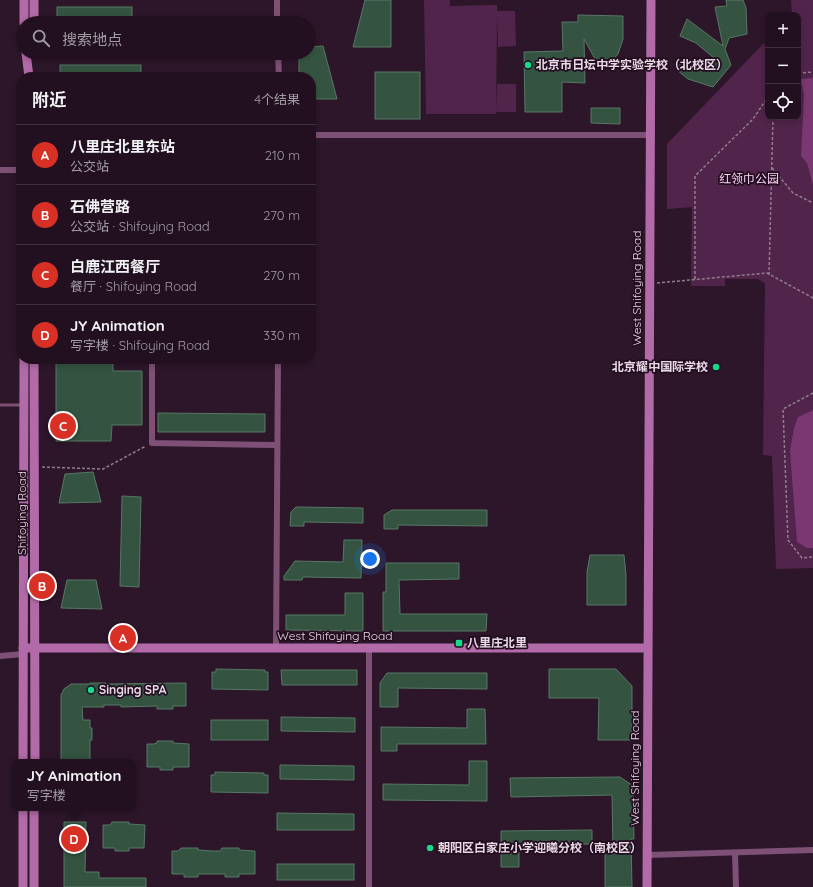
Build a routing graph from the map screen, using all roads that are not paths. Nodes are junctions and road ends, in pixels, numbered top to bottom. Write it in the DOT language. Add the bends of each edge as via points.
graph roads {
  1 [pos="24,0"];
  2 [pos="34,0"];
  3 [pos="277,0"];
  4 [pos="651,0"];
  5 [pos="24,16"];
  6 [pos="34,16"];
  7 [pos="277,16"];
  8 [pos="27,60"];
  9 [pos="32,60"];
  10 [pos="278,60"];
  11 [pos="29,72"];
  12 [pos="30,72"];
  13 [pos="279,72"];
  14 [pos="316,135"];
  15 [pos="650,135"];
  16 [pos="0,170"];
  17 [pos="16,170"];
  18 [pos="24,364"];
  19 [pos="34,364"];
  20 [pos="152,364"];
  21 [pos="278,364"];
  22 [pos="0,405"];
  23 [pos="24,405"];
  24 [pos="277,445"];
  25 [pos="34,648"];
  26 [pos="276,648"];
  27 [pos="369,648"];
  28 [pos="647,648"];
  29 [pos="23,651"];
  30 [pos="0,656"];
  31 [pos="23,759"];
  32 [pos="34,759"];
  33 [pos="23,811"];
  34 [pos="34,811"];
  35 [pos="813,850"];
  36 [pos="735,853"];
  37 [pos="647,855"];
  38 [pos="23,887"];
  39 [pos="34,887"];
  40 [pos="369,887"];
  41 [pos="647,887"];
  42 [pos="736,887"];
  1 -- 5 [label="street"];
  2 -- 6 [label="street"];
  3 -- 7 [label="street"];
  4 -- 15 [label="street, West Shifoying Road"];
  8 -- 11 [label="street"];
  9 -- 12 [label="street"];
  10 -- 13 [label="street"];
  14 -- 15 [label="street"];
  15 -- 28 [label="street, West Shifoying Road"];
  16 -- 17 [label="street"];
  18 -- 23 [label="street"];
  19 -- 25 [label="street, Shifoying Road"];
  20 -- 24 [label="street" via="152,444"];
  21 -- 24 [label="street"];
  22 -- 23 [label="lane"];
  23 -- 29 [label="street"];
  24 -- 26 [label="street"];
  25 -- 26 [label="street, West Shifoying Road"];
  25 -- 29 [label="street, West Shifoying Road"];
  25 -- 32 [label="street, Shifoying Road"];
  26 -- 27 [label="street, West Shifoying Road"];
  27 -- 28 [label="street, West Shifoying Road"];
  27 -- 40 [label="street"];
  28 -- 37 [label="street, West Shifoying Road"];
  29 -- 30 [label="street"];
  29 -- 31 [label="street"];
  33 -- 38 [label="street"];
  34 -- 39 [label="street"];
  35 -- 36 [label="street"];
  36 -- 37 [label="street"];
  36 -- 42 [label="street"];
  37 -- 41 [label="street, West Shifoying Road"];
}
